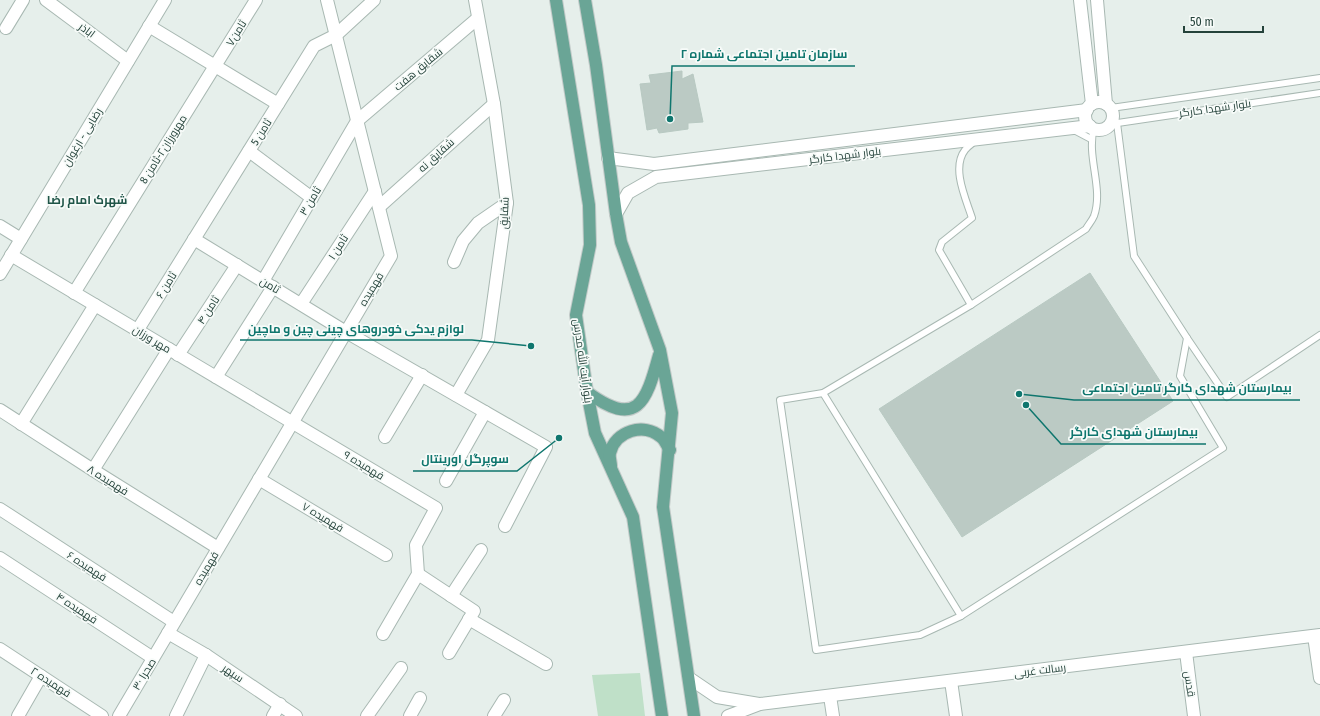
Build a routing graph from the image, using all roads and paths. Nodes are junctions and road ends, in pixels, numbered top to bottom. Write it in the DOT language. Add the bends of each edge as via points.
graph roads {
  1 [pos="23,0"];
  2 [pos="46,0"];
  3 [pos="165,0"];
  4 [pos="256,0"];
  5 [pos="327,0"];
  6 [pos="374,0"];
  7 [pos="475,0"];
  8 [pos="556,0"];
  9 [pos="585,0"];
  10 [pos="1080,0"];
  11 [pos="1097,0"];
  12 [pos="62,5"];
  13 [pos="478,18"];
  14 [pos="149,26"];
  15 [pos="6,28"];
  16 [pos="336,35"];
  17 [pos="128,61"];
  18 [pos="215,66"];
  19 [pos="1320,78"];
  20 [pos="1320,93"];
  21 [pos="278,104"];
  22 [pos="494,104"];
  23 [pos="1108,106"];
  24 [pos="1090,107"];
  25 [pos="357,121"];
  26 [pos="1114,123"];
  27 [pos="1092,131"];
  28 [pos="977,139"];
  29 [pos="249,151"];
  30 [pos="608,158"];
  31 [pos="375,191"];
  32 [pos="312,198"];
  33 [pos="507,203"];
  34 [pos="379,207"];
  35 [pos="616,214"];
  36 [pos="0,226"];
  37 [pos="21,239"];
  38 [pos="194,239"];
  39 [pos="11,256"];
  40 [pos="454,262"];
  41 [pos="237,265"];
  42 [pos="0,274"];
  43 [pos="268,284"];
  44 [pos="74,292"];
  45 [pos="301,304"];
  46 [pos="95,305"];
  47 [pos="971,305"];
  48 [pos="137,330"];
  49 [pos="346,332"];
  50 [pos="1320,335"];
  51 [pos="1187,338"];
  52 [pos="660,350"];
  53 [pos="174,352"];
  54 [pos="422,375"];
  55 [pos="216,377"];
  56 [pos="587,392"];
  57 [pos="822,393"];
  58 [pos="456,395"];
  59 [pos="0,410"];
  60 [pos="486,412"];
  61 [pos="292,423"];
  62 [pos="21,424"];
  63 [pos="386,437"];
  64 [pos="670,450"];
  65 [pos="611,469"];
  66 [pos="93,470"];
  67 [pos="259,479"];
  68 [pos="446,481"];
  69 [pos="0,509"];
  70 [pos="505,526"];
  71 [pos="218,548"];
  72 [pos="481,550"];
  73 [pos="386,555"];
  74 [pos="0,558"];
  75 [pos="418,574"];
  76 [pos="451,596"];
  77 [pos="961,616"];
  78 [pos="469,619"];
  79 [pos="171,628"];
  80 [pos="383,634"];
  81 [pos="1317,636"];
  82 [pos="0,649"];
  83 [pos="1186,652"];
  84 [pos="449,653"];
  85 [pos="206,655"];
  86 [pos="153,658"];
  87 [pos="546,664"];
  88 [pos="401,668"];
  89 [pos="41,676"];
  90 [pos="689,678"];
  91 [pos="1320,678"];
  92 [pos="951,681"];
  93 [pos="830,696"];
  94 [pos="420,698"];
  95 [pos="504,700"];
  96 [pos="280,704"];
  97 [pos="760,704"];
  98 [pos="18,716"];
  99 [pos="102,716"];
  100 [pos="119,716"];
  101 [pos="176,716"];
  102 [pos="273,716"];
  103 [pos="296,716"];
  104 [pos="367,716"];
  105 [pos="410,716"];
  106 [pos="494,716"];
  107 [pos="662,716"];
  108 [pos="694,716"];
  109 [pos="728,716"];
  110 [pos="833,716"];
  111 [pos="956,716"];
  112 [pos="1194,716"];
  1 -- 15 [label="street"];
  2 -- 12 [label="street, اباذر"];
  3 -- 14 [label="street, رضایی - ارغوان"];
  4 -- 18 [label="street, ثامن۷"];
  5 -- 16 [label="street, فهمیده"];
  6 -- 16 [label="street, ثامن 5"];
  7 -- 13 [label="street, شقایق"];
  8 -- 56 [label="main road, بلوار آیت الله مدرس" via="589,205 590,245 576,315"];
  9 -- 30 [label="main road"];
  10 -- 24 [label="street"];
  11 -- 23 [label="street"];
  12 -- 17 [label="street, اباذر"];
  13 -- 22 [label="street, شقایق"];
  13 -- 25 [label="street, شقایق هفت"];
  14 -- 17 [label="street, رضایی - ارغوان"];
  14 -- 18 [label="street"];
  16 -- 21 [label="street, ثامن 5" via="314,46"];
  16 -- 25 [label="street, فهمیده"];
  17 -- 37 [label="street, رضایی - ارغوان"];
  18 -- 21 [label="street"];
  18 -- 44 [label="street, مهرورزان۲-ثامن 8"];
  19 -- 23 [label="lane, بلوار شهدا کارگر"];
  20 -- 26 [label="lane, بلوار شهدا کارگر"];
  21 -- 29 [label="street, ثامن 5"];
  22 -- 33 [label="street, شقایق"];
  22 -- 34 [label="street, شقایق نه"];
  23 -- 24 [label="street" via="1099,102"];
  23 -- 26 [label="street"];
  24 -- 27 [label="street" via="1087,121"];
  24 -- 30 [label="street, بلوار شهدا کارگر" via="654,164"];
  25 -- 31 [label="street, فهمیده"];
  25 -- 32 [label="street, ثامن ۳"];
  26 -- 27 [label="street"];
  26 -- 51 [label="lane" via="1134,256"];
  27 -- 28 [label="street, بلوار شهدا کارگر" via="1071,128"];
  27 -- 47 [label="lane" via="1097,196 1094,216 1086,229"];
  28 -- 35 [label="street, بلوار شهدا کارگر" via="656,177 628,193"];
  28 -- 47 [label="lane" via="965,150 960,164 961,179 972,218 942,242 939,250"];
  29 -- 32 [label="street"];
  29 -- 38 [label="street, ثامن 5"];
  30 -- 35 [label="main road"];
  31 -- 34 [label="street, فهمیده"];
  31 -- 45 [label="street, ثامن ۱"];
  32 -- 43 [label="street, ثامن ۳"];
  33 -- 40 [label="street" via="478,223 463,241"];
  33 -- 58 [label="street, شقایق" via="488,340"];
  34 -- 49 [label="street, فهمیده" via="391,256"];
  35 -- 52 [label="main road" via="621,242"];
  36 -- 37 [label="street"];
  37 -- 39 [label="street, رضایی - ارغوان"];
  38 -- 41 [label="street, ثامن"];
  38 -- 48 [label="street, ثامن ۶"];
  39 -- 42 [label="street, رضایی - ارغوان"];
  39 -- 44 [label="street, مهر ورزان"];
  41 -- 43 [label="street, ثامن"];
  41 -- 53 [label="street, ثامن ۴"];
  43 -- 45 [label="street, ثامن"];
  43 -- 55 [label="street, ثامن ۳"];
  44 -- 46 [label="street, مهر ورزان"];
  45 -- 49 [label="street, ثامن"];
  46 -- 48 [label="street, مهر ورزان"];
  46 -- 62 [label="street"];
  47 -- 57 [label="lane"];
  48 -- 53 [label="street, مهر ورزان"];
  49 -- 54 [label="street, ثامن"];
  49 -- 61 [label="street, فهمیده"];
  50 -- 51 [label="lane" via="1227,397"];
  51 -- 77 [label="lane" via="1180,376 1223,448"];
  52 -- 56 [label="main road" via="644,400 630,409 603,404"];
  52 -- 64 [label="main road" via="672,413"];
  53 -- 55 [label="street, مهر ورزان"];
  53 -- 66 [label="street, ثامن ۴"];
  54 -- 58 [label="street, ثامن"];
  54 -- 63 [label="street"];
  55 -- 61 [label="street, مهر ورزان"];
  56 -- 65 [label="main road, بلوار آیت الله مدرس" via="595,433"];
  57 -- 77 [label="lane"];
  57 -- 77 [label="lane" via="780,400 816,650 920,635"];
  58 -- 60 [label="street, ثامن"];
  59 -- 62 [label="street, فهمیده ۸"];
  60 -- 68 [label="street"];
  60 -- 70 [label="street, ثامن" via="546,447"];
  61 -- 67 [label="street, فهمیده"];
  61 -- 75 [label="street, فهمیده ۹" via="436,508 416,545"];
  62 -- 66 [label="street, فهمیده ۸"];
  64 -- 65 [label="main road" via="661,437 647,429 631,430 618,439 610,453"];
  64 -- 90 [label="main road" via="663,507"];
  65 -- 107 [label="main road, بلوار آیت الله مدرس" via="633,517"];
  66 -- 71 [label="street, فهمیده ۸"];
  67 -- 71 [label="street, فهمیده"];
  67 -- 73 [label="street, فهمیده ۷"];
  69 -- 79 [label="street, فهمیده ۶"];
  71 -- 79 [label="street, فهمیده"];
  72 -- 76 [label="street"];
  74 -- 86 [label="street, فهمیده ۴"];
  75 -- 76 [label="street"];
  75 -- 80 [label="street"];
  76 -- 78 [label="street" via="474,611"];
  78 -- 84 [label="street"];
  78 -- 87 [label="street"];
  79 -- 85 [label="street, سپهر"];
  79 -- 86 [label="street, صحرا ۳۰"];
  81 -- 83 [label="street, رسالت غربی"];
  81 -- 91 [label="street"];
  82 -- 89 [label="street, فهمیده ۲"];
  83 -- 92 [label="street, رسالت غربی"];
  83 -- 112 [label="street, قدس"];
  85 -- 96 [label="street, سپهر"];
  85 -- 101 [label="street"];
  86 -- 100 [label="street, صحرا ۳۰"];
  88 -- 104 [label="street"];
  89 -- 98 [label="street"];
  89 -- 99 [label="street, فهمیده ۲"];
  90 -- 97 [label="street, رسالت غربی" via="717,697"];
  90 -- 108 [label="main road"];
  92 -- 93 [label="street, رسالت غربی"];
  92 -- 111 [label="street"];
  93 -- 97 [label="street, رسالت غربی"];
  93 -- 110 [label="street"];
  94 -- 105 [label="street"];
  95 -- 106 [label="street"];
  96 -- 102 [label="street"];
  96 -- 103 [label="street, سپهر"];
  97 -- 109 [label="street, رسالت غربی"];
}
